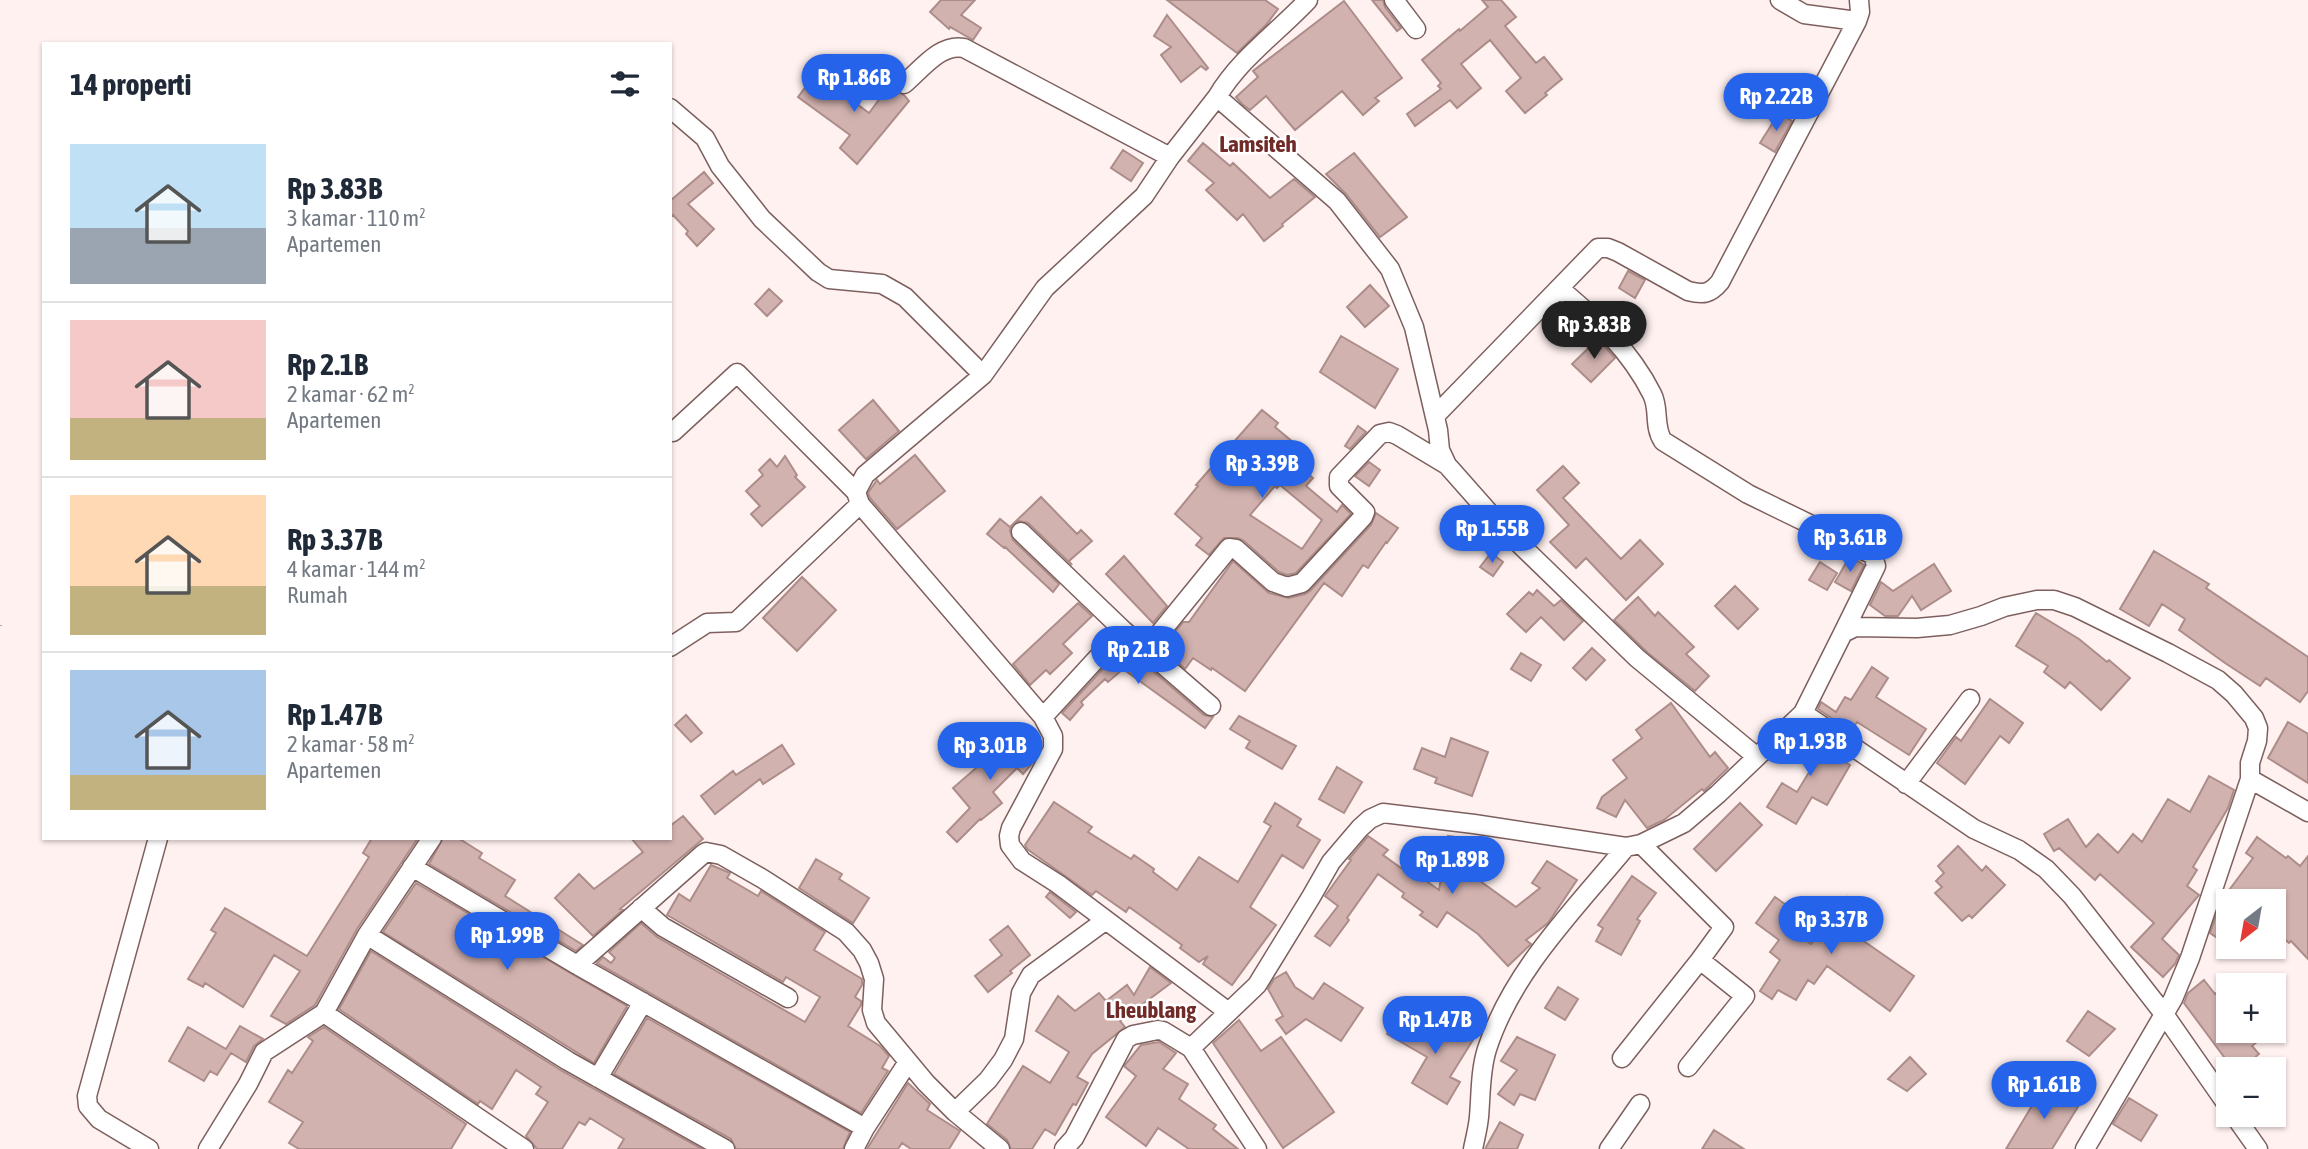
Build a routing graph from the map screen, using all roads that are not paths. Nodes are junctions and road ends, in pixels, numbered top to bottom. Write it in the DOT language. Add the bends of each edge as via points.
graph roads {
  1 [pos="1308,0"];
  2 [pos="1394,0"];
  3 [pos="1780,0"];
  4 [pos="1859,0"];
  5 [pos="1857,22"];
  6 [pos="1416,29"];
  7 [pos="904,84"];
  8 [pos="1217,97"];
  9 [pos="672,110"];
  10 [pos="1170,157"];
  11 [pos="1559,288"];
  12 [pos="983,375"];
  13 [pos="1437,423"];
  14 [pos="673,432"];
  15 [pos="1444,457"];
  16 [pos="858,498"];
  17 [pos="1021,532"];
  18 [pos="1123,630"];
  19 [pos="1843,633"];
  20 [pos="672,646"];
  21 [pos="1146,650"];
  22 [pos="1970,699"];
  23 [pos="1211,706"];
  24 [pos="1803,713"];
  25 [pos="1042,717"];
  26 [pos="1757,757"];
  27 [pos="2250,779"];
  28 [pos="1906,784"];
  29 [pos="2308,812"];
  30 [pos="157,840"];
  31 [pos="431,840"];
  32 [pos="1633,846"];
  33 [pos="412,867"];
  34 [pos="641,908"];
  35 [pos="1106,920"];
  36 [pos="367,935"];
  37 [pos="1700,960"];
  38 [pos="577,965"];
  39 [pos="788,998"];
  40 [pos="643,1002"];
  41 [pos="1227,1011"];
  42 [pos="324,1013"];
  43 [pos="2164,1014"];
  44 [pos="1191,1048"];
  45 [pos="1622,1058"];
  46 [pos="908,1062"];
  47 [pos="1688,1067"];
  48 [pos="598,1078"];
  49 [pos="2216,1089"];
  50 [pos="1640,1104"];
  51 [pos="955,1112"];
  52 [pos="2242,1127"];
  53 [pos="865,1128"];
  54 [pos="149,1149"];
  55 [pos="208,1149"];
  56 [pos="524,1149"];
  57 [pos="725,1149"];
  58 [pos="854,1149"];
  59 [pos="1000,1149"];
  60 [pos="1064,1149"];
  61 [pos="1257,1149"];
  62 [pos="1473,1149"];
  63 [pos="1609,1149"];
  64 [pos="2085,1149"];
  65 [pos="2258,1149"];
  1 -- 8 [label="street" via="1251,53"];
  2 -- 6 [label="street"];
  3 -- 5 [label="street" via="1804,14"];
  4 -- 5 [label="street"];
  5 -- 11 [label="street" via="1712,292 1689,291 1608,248 1590,254"];
  7 -- 10 [label="street" via="945,48 964,48"];
  8 -- 10 [label="street"];
  8 -- 13 [label="street" via="1337,201 1390,269 1414,327"];
  9 -- 12 [label="street" via="705,138 720,166 762,219 818,272 829,279 893,288"];
  10 -- 12 [label="street" via="1135,206 1045,288"];
  11 -- 13 [label="street"];
  11 -- 19 [label="street" via="1620,345 1653,395 1663,441 1748,494 1873,555 1876,566"];
  12 -- 16 [label="street" via="865,475"];
  13 -- 15 [label="street"];
  14 -- 16 [label="street" via="737,373"];
  15 -- 21 [label="street" via="1398,435 1380,434 1338,481 1366,512 1302,583 1287,587 1273,582 1229,548"];
  15 -- 26 [label="street" via="1500,526 1637,658"];
  16 -- 20 [label="street" via="736,622 707,623"];
  16 -- 25 [label="street"];
  17 -- 18 [label="street"];
  18 -- 21 [label="street"];
  18 -- 25 [label="street"];
  19 -- 24 [label="street"];
  19 -- 27 [label="street" via="1855,627 1950,625 2024,601 2054,600 2075,607 2178,658 2234,694 2258,728"];
  21 -- 23 [label="street"];
  22 -- 28 [label="street"];
  24 -- 26 [label="street"];
  24 -- 28 [label="street"];
  25 -- 35 [label="street" via="1053,736 1053,749 1011,828 1010,845 1022,861"];
  26 -- 32 [label="street" via="1684,823"];
  27 -- 29 [label="street"];
  27 -- 43 [label="street" via="2190,958"];
  28 -- 43 [label="street" via="2046,869"];
  30 -- 54 [label="street" via="88,1096 88,1106 99,1119"];
  31 -- 33 [label="street"];
  32 -- 37 [label="street" via="1724,927"];
  32 -- 41 [label="street" via="1377,815 1331,862 1256,985"];
  32 -- 62 [label="street" via="1530,964 1498,1021 1486,1051"];
  33 -- 36 [label="street"];
  33 -- 38 [label="street"];
  34 -- 38 [label="street"];
  34 -- 39 [label="street" via="663,927"];
  34 -- 46 [label="street" via="706,852 721,855 763,879 846,932 862,950 874,979 876,1023"];
  35 -- 41 [label="street"];
  35 -- 51 [label="street" via="1031,975 1021,993 1014,1039 1003,1060"];
  36 -- 42 [label="street"];
  36 -- 48 [label="street"];
  37 -- 45 [label="street"];
  37 -- 47 [label="street" via="1745,996"];
  38 -- 40 [label="street"];
  40 -- 48 [label="street"];
  40 -- 53 [label="street"];
  41 -- 44 [label="street"];
  42 -- 55 [label="street" via="264,1052"];
  42 -- 56 [label="street"];
  43 -- 49 [label="street"];
  43 -- 64 [label="street"];
  44 -- 60 [label="street" via="1158,1030 1126,1039"];
  44 -- 61 [label="street"];
  46 -- 51 [label="street"];
  46 -- 53 [label="street"];
  48 -- 57 [label="street"];
  50 -- 63 [label="street"];
  51 -- 59 [label="street"];
  52 -- 65 [label="street"];
  53 -- 58 [label="street"];
}
